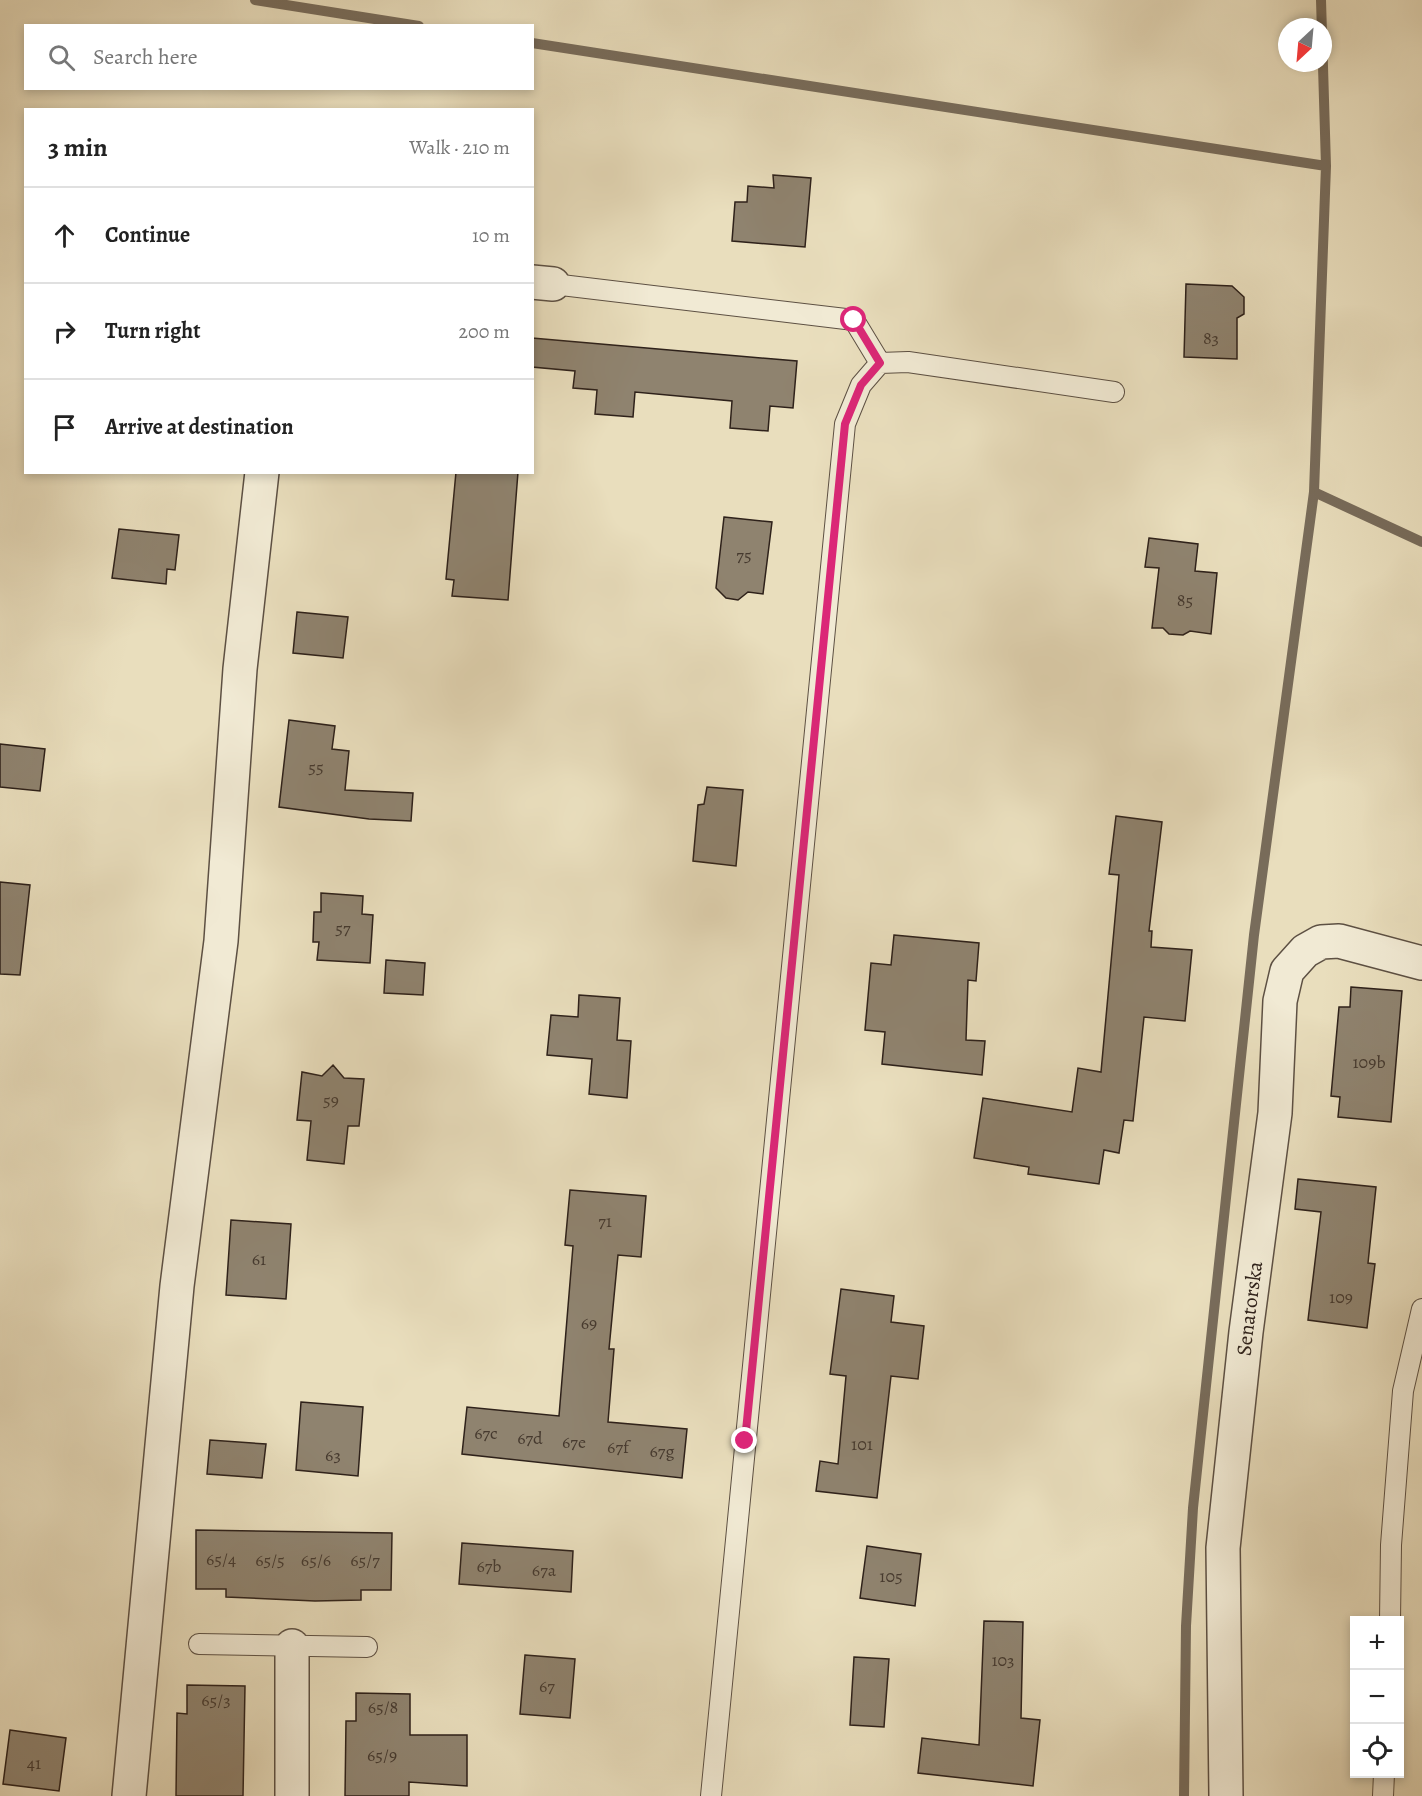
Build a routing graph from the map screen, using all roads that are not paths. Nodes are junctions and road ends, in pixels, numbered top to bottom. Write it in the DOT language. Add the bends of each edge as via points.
graph roads {
  1 [pos="543,283"];
  2 [pos="880,363"];
  3 [pos="1114,392"];
  4 [pos="262,474"];
  5 [pos="1422,963"];
  6 [pos="1422,1309"];
  7 [pos="1390,1616"];
  8 [pos="199,1644"];
  9 [pos="292,1646"];
  10 [pos="367,1647"];
  11 [pos="1384,1778"];
  12 [pos="129,1796"];
  13 [pos="292,1796"];
  14 [pos="711,1796"];
  15 [pos="1226,1796"];
  16 [pos="1383,1796"];
  1 -- 2 [label="lane" via="854,320"];
  2 -- 3 [label="lane" via="908,362"];
  2 -- 14 [label="lane" via="861,385 845,424"];
  4 -- 12 [label="street" via="240,669 221,941 177,1286"];
  5 -- 15 [label="street, Senatorska" via="1340,941 1321,942 1305,951 1287,971 1280,1001 1275,1113 1223,1548"];
  6 -- 7 [label="lane" via="1403,1391 1391,1545"];
  8 -- 9 [label="lane"];
  9 -- 10 [label="lane"];
  9 -- 13 [label="street"];
  11 -- 16 [label="lane"];
}
